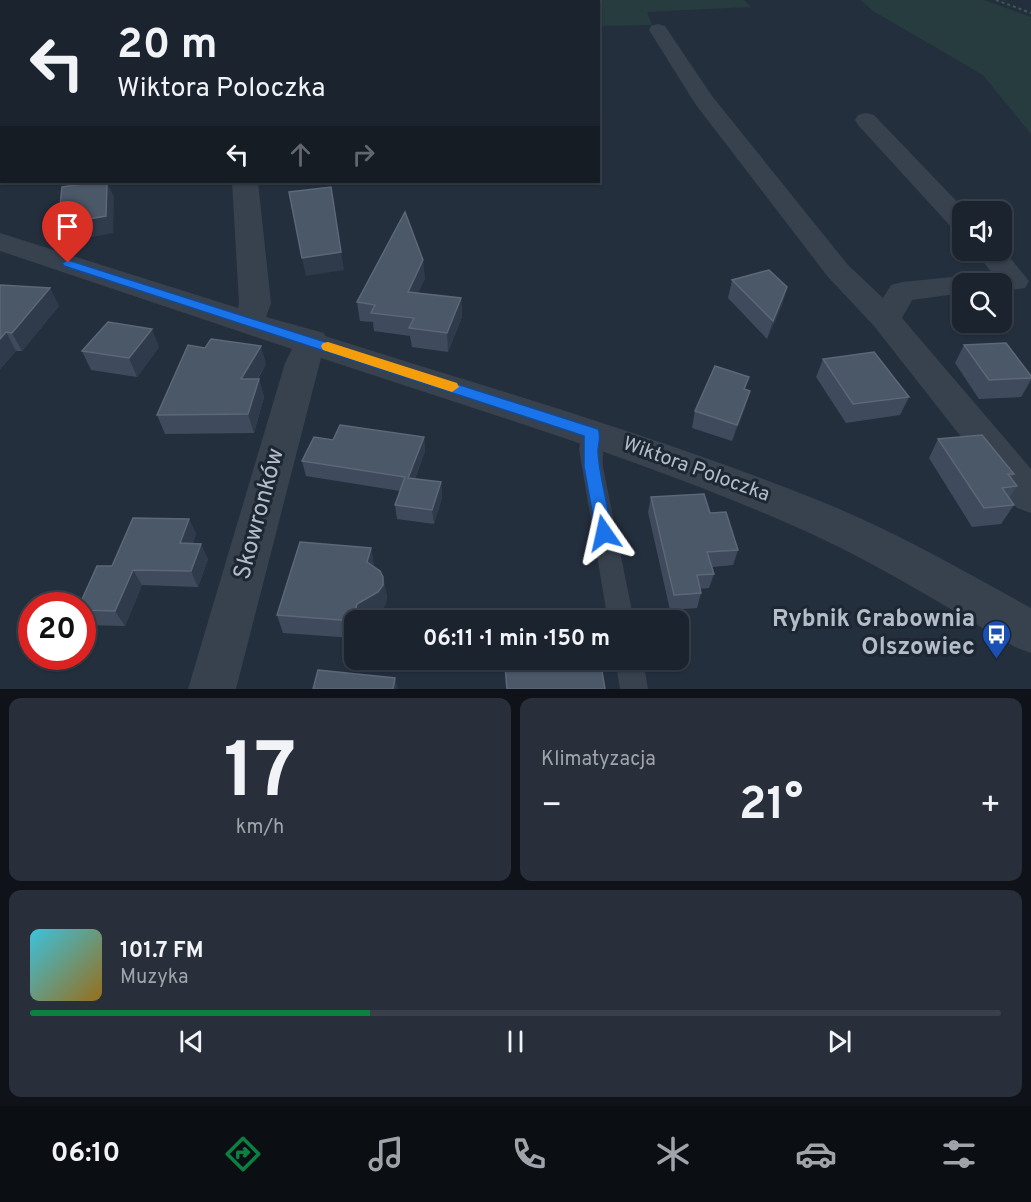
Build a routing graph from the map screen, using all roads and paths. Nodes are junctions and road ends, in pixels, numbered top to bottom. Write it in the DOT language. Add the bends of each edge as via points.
graph roads {
  1 [pos="996,0"];
  2 [pos="1031,13"];
  3 [pos="658,30"];
  4 [pos="866,120"];
  5 [pos="245,183"];
  6 [pos="952,212"];
  7 [pos="0,242"];
  8 [pos="1000,261"];
  9 [pos="1022,281"];
  10 [pos="952,286"];
  11 [pos="885,319"];
  12 [pos="249,321"];
  13 [pos="312,341"];
  14 [pos="592,433"];
  15 [pos="1031,497"];
  16 [pos="619,610"];
  17 [pos="1031,632"];
  18 [pos="631,670"];
  19 [pos="212,689"];
  20 [pos="634,689"];
  1 -- 2 [label="path"];
  3 -- 11 [label="street" via="704,100 838,272"];
  4 -- 6 [label="street"];
  5 -- 12 [label="street" via="255,303"];
  7 -- 12 [label="street, Wiktora Poloczka"];
  8 -- 9 [label="street"];
  10 -- 11 [label="street" via="902,292"];
  11 -- 15 [label="street"];
  12 -- 13 [label="street, Wiktora Poloczka"];
  13 -- 14 [label="street, Wiktora Poloczka"];
  13 -- 19 [label="street, Skowronków" via="302,363"];
  14 -- 16 [label="lane" via="592,467"];
  14 -- 17 [label="street, Wiktora Poloczka" via="811,514 906,561"];
  18 -- 20 [label="lane"];
}
